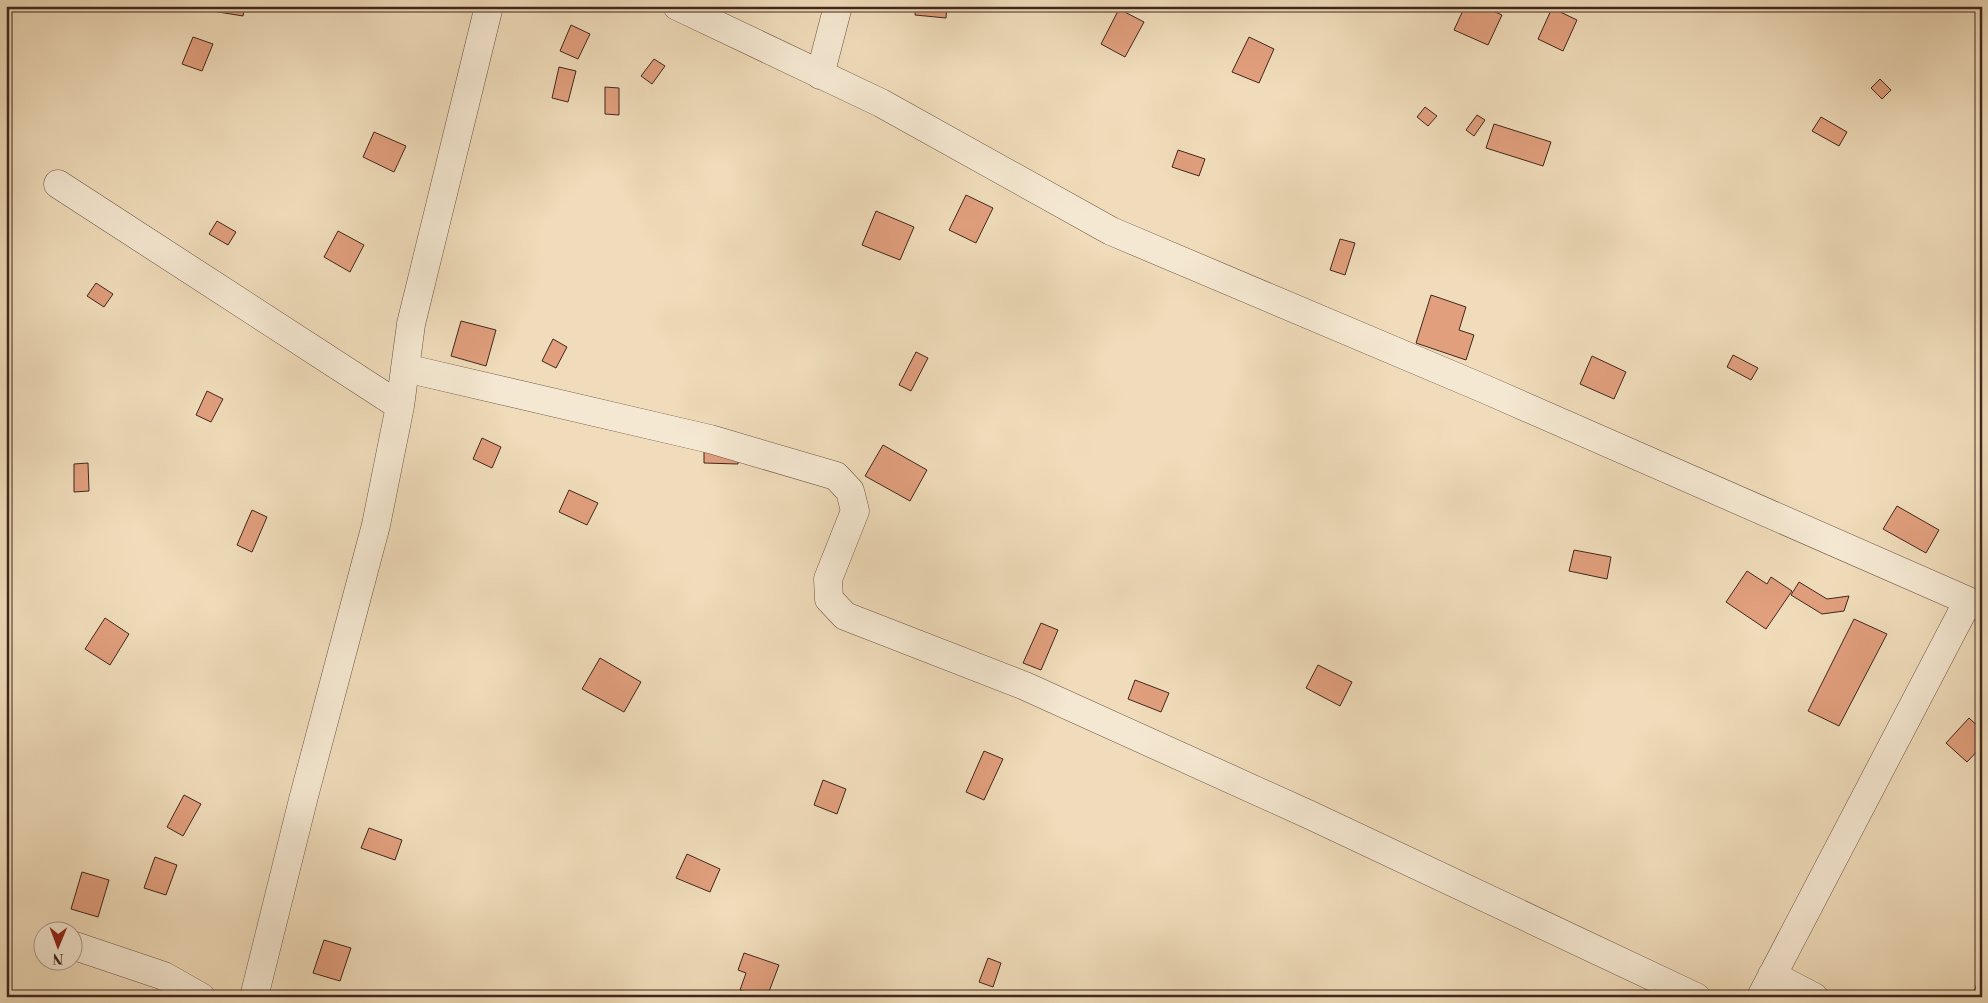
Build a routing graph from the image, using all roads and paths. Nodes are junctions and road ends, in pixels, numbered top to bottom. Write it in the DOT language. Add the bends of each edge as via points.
graph roads {
  1 [pos="489,6"];
  2 [pos="677,6"];
  3 [pos="838,6"];
  4 [pos="820,75"];
  5 [pos="58,184"];
  6 [pos="405,368"];
  7 [pos="400,406"];
  8 [pos="1975,604"];
  9 [pos="82,948"];
  10 [pos="1766,986"];
  11 [pos="201,997"];
  12 [pos="254,997"];
  13 [pos="1696,997"];
  14 [pos="1814,997"];
  1 -- 6 [label="street" via="411,324"];
  2 -- 4 [label="street"];
  3 -- 4 [label="street"];
  4 -- 8 [label="street" via="881,103 1111,231 1487,390"];
  5 -- 7 [label="street"];
  6 -- 7 [label="street"];
  6 -- 13 [label="street" via="710,439 836,476 850,491 855,511 828,578 829,599 845,616 1025,686 1319,819"];
  7 -- 12 [label="street" via="376,524"];
  8 -- 10 [label="street"];
  9 -- 11 [label="street" via="164,976"];
  10 -- 14 [label="street"];
}
